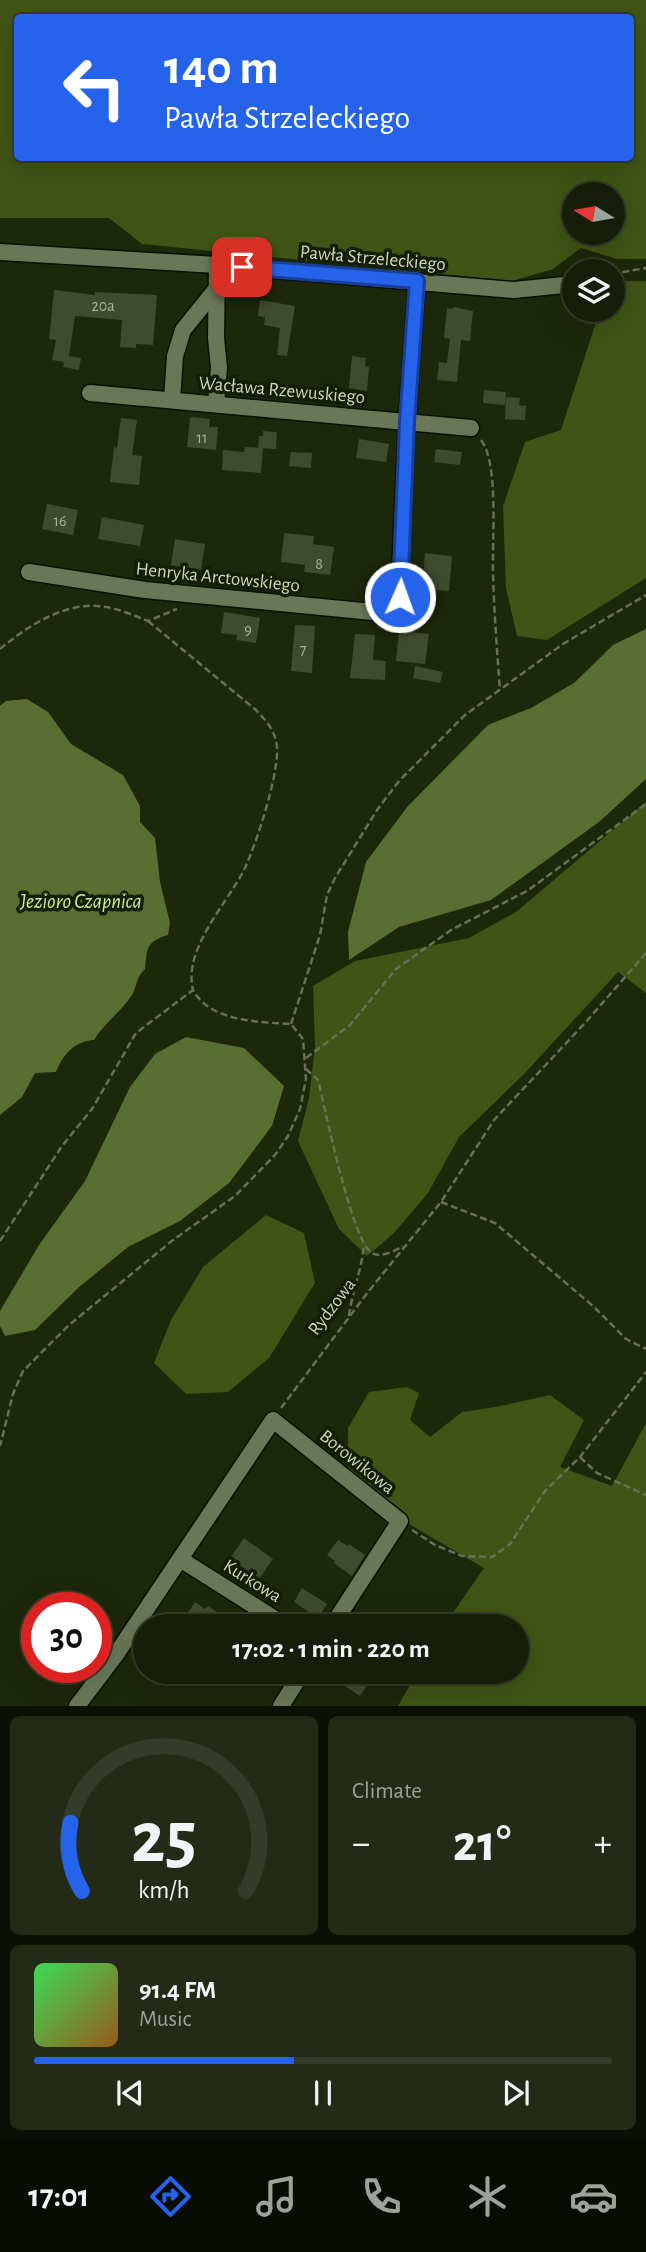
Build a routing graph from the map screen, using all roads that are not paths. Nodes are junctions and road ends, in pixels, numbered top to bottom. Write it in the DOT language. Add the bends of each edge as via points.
graph roads {
  1 [pos="0,252"];
  2 [pos="217,265"];
  3 [pos="417,281"];
  4 [pos="562,285"];
  5 [pos="217,288"];
  6 [pos="90,393"];
  7 [pos="172,400"];
  8 [pos="216,404"];
  9 [pos="407,422"];
  10 [pos="471,428"];
  11 [pos="29,572"];
  12 [pos="180,1559"];
  13 [pos="267,1614"];
  14 [pos="340,1614"];
  15 [pos="295,1684"];
  16 [pos="77,1706"];
  17 [pos="281,1706"];
  1 -- 2 [label="street, Pawła Strzeleckiego"];
  2 -- 3 [label="street, Pawła Strzeleckiego"];
  2 -- 5 [label="street"];
  3 -- 4 [label="street, Pawła Strzeleckiego" via="514,290"];
  3 -- 9 [label="street"];
  5 -- 7 [label="street" via="183,330 175,356"];
  5 -- 8 [label="street"];
  6 -- 7 [label="street, Wacława Rzewuskiego"];
  7 -- 8 [label="street, Wacława Rzewuskiego"];
  8 -- 9 [label="street, Wacława Rzewuskiego"];
  9 -- 10 [label="street, Wacława Rzewuskiego"];
  9 -- 11 [label="street, Henryka Arctowskiego" via="400,597 390,608 373,612 197,596"];
  12 -- 13 [label="street, Kurkowa"];
  12 -- 14 [label="street, Borowikowa" via="273,1420 400,1521"];
  12 -- 16 [label="street"];
  15 -- 17 [label="street"];
}
